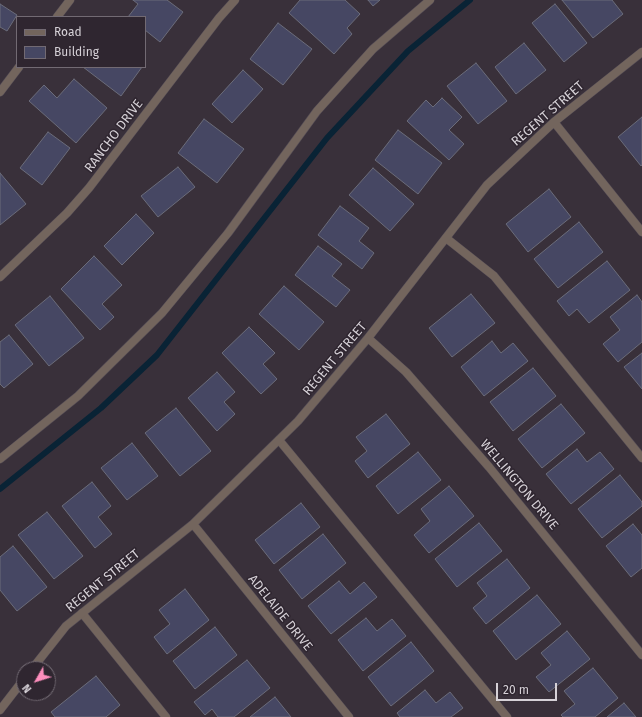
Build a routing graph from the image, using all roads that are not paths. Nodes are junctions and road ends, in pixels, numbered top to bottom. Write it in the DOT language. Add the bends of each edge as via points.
graph roads {
  1 [pos="70,0"];
  2 [pos="235,0"];
  3 [pos="430,0"];
  4 [pos="58,16"];
  5 [pos="642,52"];
  6 [pos="18,68"];
  7 [pos="0,92"];
  8 [pos="554,122"];
  9 [pos="642,232"];
  10 [pos="446,238"];
  11 [pos="0,277"];
  12 [pos="368,338"];
  13 [pos="279,440"];
  14 [pos="642,458"];
  15 [pos="0,459"];
  16 [pos="193,524"];
  17 [pos="82,613"];
  18 [pos="642,655"];
  19 [pos="38,661"];
  20 [pos="16,689"];
  21 [pos="0,710"];
  22 [pos="166,717"];
  23 [pos="349,717"];
  24 [pos="507,717"];
  1 -- 4 [label="street"];
  2 -- 11 [label="street, RANCHO DRIVE" via="90,188"];
  3 -- 15 [label="street" via="373,49 317,111 228,233 162,312 78,396"];
  5 -- 8 [label="street, REGENT STREET"];
  6 -- 7 [label="street"];
  8 -- 9 [label="street"];
  8 -- 10 [label="street, REGENT STREET" via="487,185"];
  10 -- 12 [label="street, REGENT STREET"];
  10 -- 14 [label="street" via="494,276"];
  12 -- 13 [label="street, REGENT STREET"];
  12 -- 18 [label="street, WELLINGTON DRIVE" via="406,372 489,467"];
  13 -- 16 [label="street, REGENT STREET"];
  13 -- 24 [label="street"];
  16 -- 17 [label="street, REGENT STREET"];
  16 -- 23 [label="street, ADELAIDE DRIVE"];
  17 -- 19 [label="street, REGENT STREET" via="66,626"];
  17 -- 22 [label="street"];
  20 -- 21 [label="street"];
}
